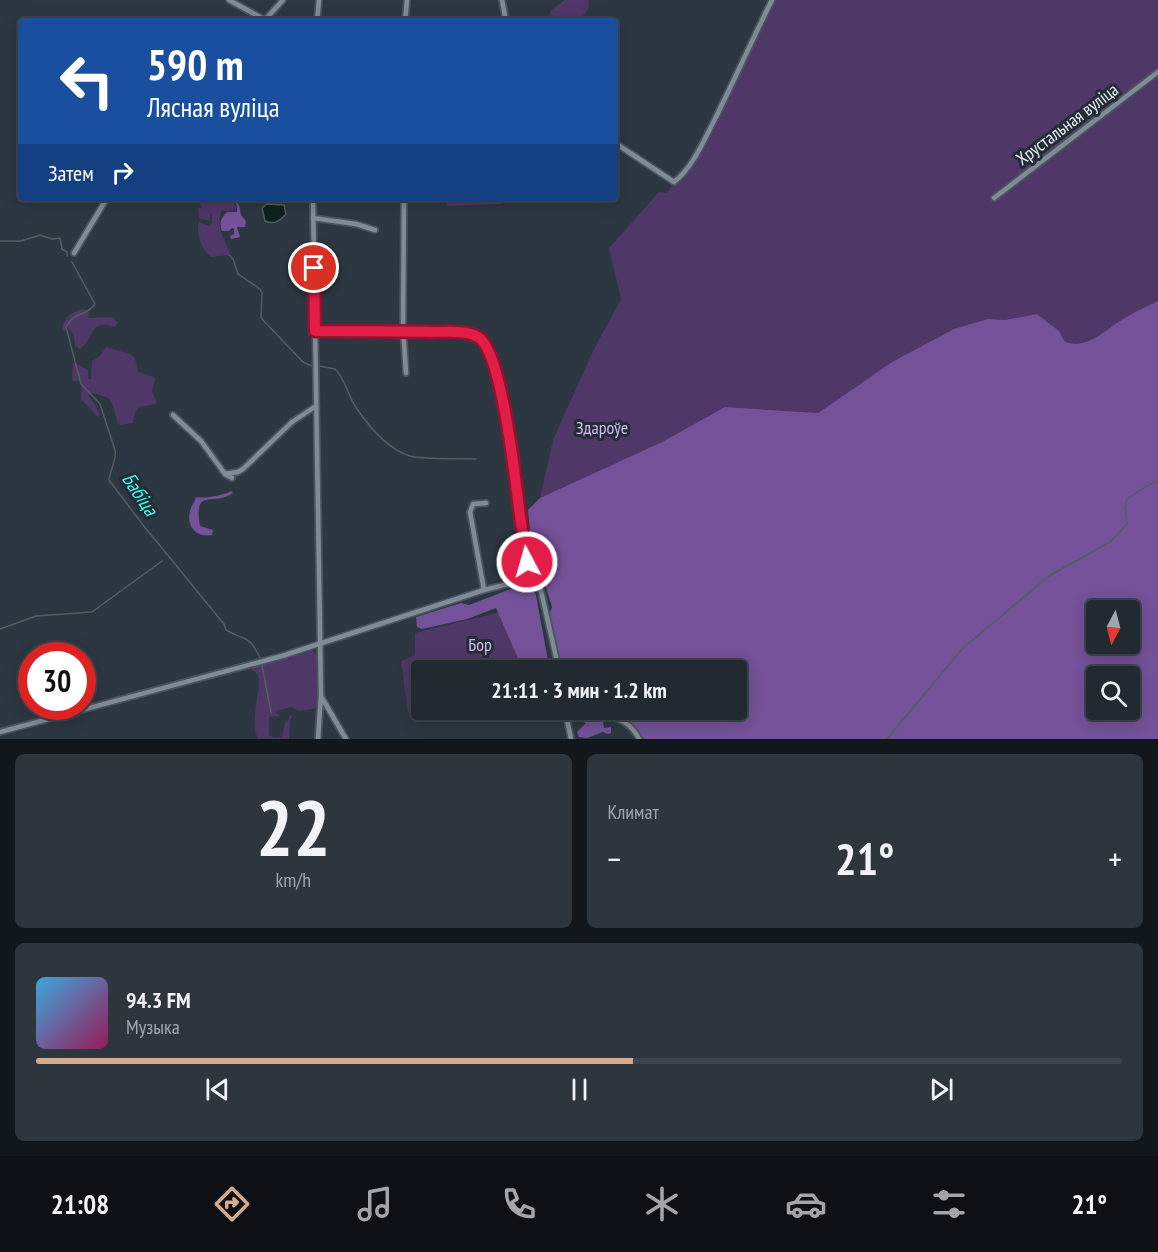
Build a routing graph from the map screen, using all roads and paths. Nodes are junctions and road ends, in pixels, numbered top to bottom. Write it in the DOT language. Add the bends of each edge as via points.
graph roads {
  1 [pos="229,0"];
  2 [pos="283,0"];
  3 [pos="319,0"];
  4 [pos="407,0"];
  5 [pos="502,0"];
  6 [pos="772,0"];
  7 [pos="261,18"];
  8 [pos="268,18"];
  9 [pos="317,18"];
  10 [pos="405,18"];
  11 [pos="505,18"];
  12 [pos="1158,72"];
  13 [pos="618,145"];
  14 [pos="994,198"];
  15 [pos="105,201"];
  16 [pos="313,201"];
  17 [pos="404,201"];
  18 [pos="313,218"];
  19 [pos="375,230"];
  20 [pos="74,254"];
  21 [pos="403,330"];
  22 [pos="315,331"];
  23 [pos="406,373"];
  24 [pos="316,406"];
  25 [pos="173,415"];
  26 [pos="225,474"];
  27 [pos="232,478"];
  28 [pos="486,503"];
  29 [pos="524,580"];
  30 [pos="484,590"];
  31 [pos="320,645"];
  32 [pos="557,660"];
  33 [pos="324,707"];
  34 [pos="568,720"];
  35 [pos="619,720"];
  36 [pos="0,732"];
  37 [pos="318,739"];
  38 [pos="346,739"];
  39 [pos="571,739"];
  40 [pos="639,739"];
  1 -- 7 [label="street"];
  2 -- 8 [label="street"];
  3 -- 9 [label="street"];
  4 -- 10 [label="street"];
  5 -- 11 [label="street"];
  6 -- 13 [label="street" via="691,163 674,182"];
  12 -- 14 [label="street, Хрустальная вуліца"];
  15 -- 20 [label="street"];
  16 -- 18 [label="street"];
  17 -- 21 [label="street"];
  18 -- 19 [label="street"];
  18 -- 22 [label="street"];
  21 -- 22 [label="street"];
  21 -- 23 [label="street"];
  21 -- 29 [label="street" via="471,334 488,349 515,464 527,562"];
  22 -- 24 [label="street"];
  24 -- 26 [label="street" via="292,422 243,469"];
  24 -- 31 [label="street"];
  25 -- 26 [label="street" via="201,441"];
  26 -- 27 [label="street"];
  28 -- 30 [label="street" via="473,504 470,512"];
  29 -- 30 [label="street"];
  29 -- 32 [label="street" via="535,583 542,591"];
  30 -- 31 [label="street"];
  31 -- 33 [label="street"];
  31 -- 36 [label="street"];
  33 -- 37 [label="street"];
  33 -- 38 [label="street"];
  34 -- 39 [label="street"];
  35 -- 40 [label="street" via="628,723"];
}
